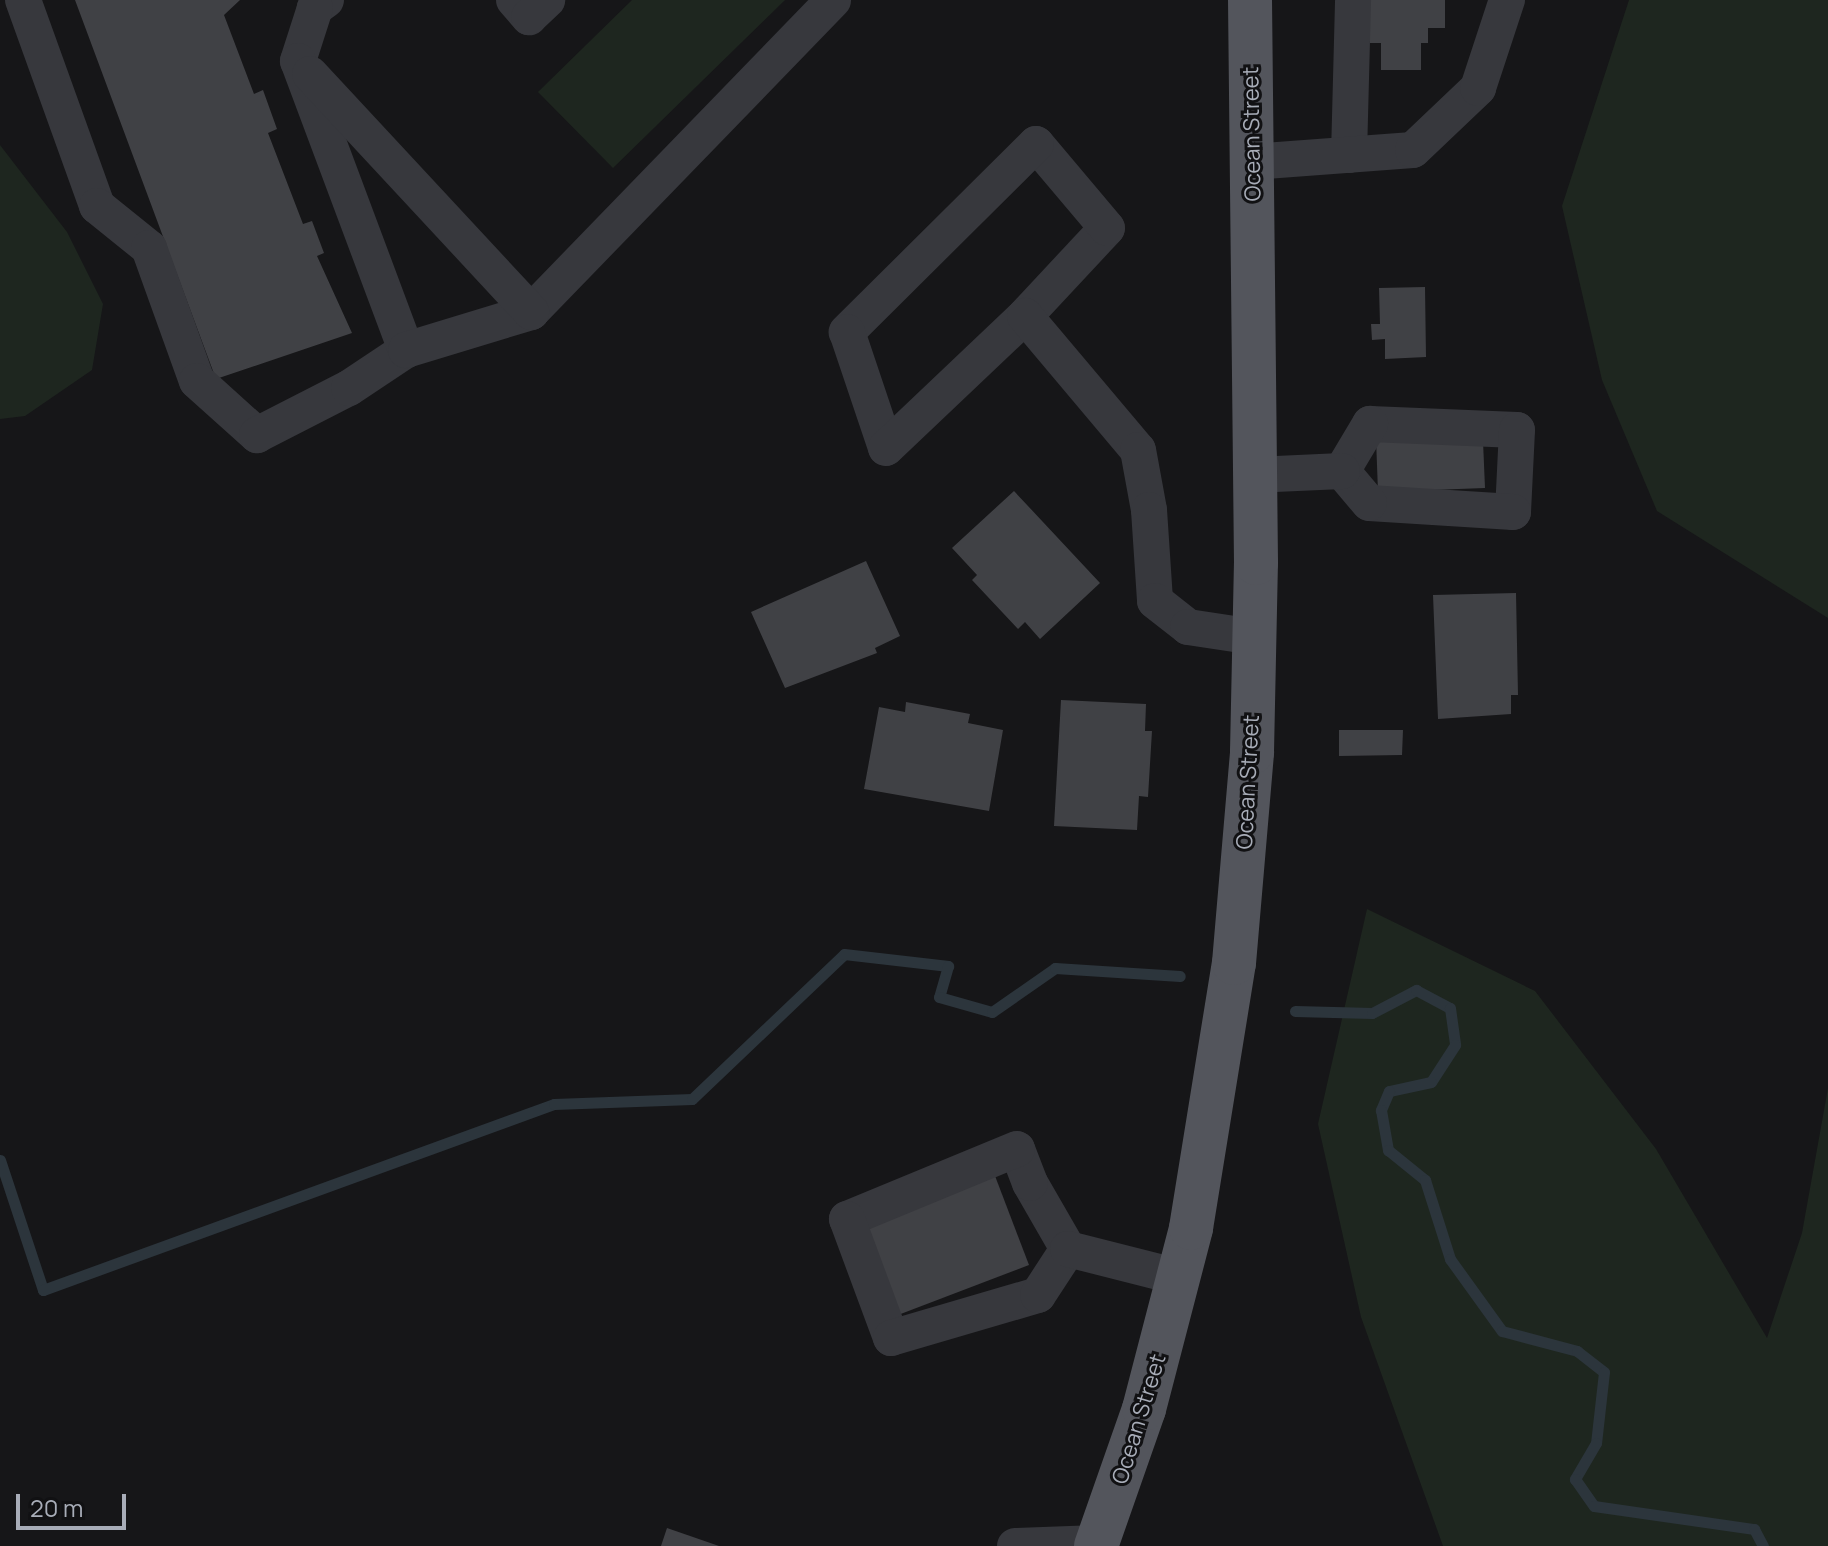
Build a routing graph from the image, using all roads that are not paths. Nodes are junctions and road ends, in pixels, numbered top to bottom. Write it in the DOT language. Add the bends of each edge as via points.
graph roads {
  1 [pos="23,0"];
  2 [pos="326,0"];
  3 [pos="514,0"];
  4 [pos="547,0"];
  5 [pos="833,0"];
  6 [pos="1250,0"];
  7 [pos="1353,0"];
  8 [pos="1507,0"];
  9 [pos="298,61"];
  10 [pos="1349,155"];
  11 [pos="1252,162"];
  12 [pos="531,312"];
  13 [pos="1025,316"];
  14 [pos="406,350"];
  15 [pos="1342,471"];
  16 [pos="1255,475"];
  17 [pos="1254,637"];
  18 [pos="1068,1249"];
  19 [pos="1179,1277"];
  20 [pos="1096,1545"];
  21 [pos="1015,1546"];
  1 -- 14 [label="lane" via="97,206 149,248 197,381 257,435 349,388"];
  2 -- 9 [label="lane" via="315,8"];
  3 -- 4 [label="lane" via="529,17"];
  5 -- 12 [label="lane"];
  6 -- 11 [label="main road, Ocean Street"];
  7 -- 10 [label="lane"];
  8 -- 10 [label="lane" via="1478,88 1413,150"];
  9 -- 12 [label="lane"];
  9 -- 14 [label="lane"];
  10 -- 11 [label="lane"];
  11 -- 16 [label="main road, Ocean Street"];
  12 -- 14 [label="lane"];
  13 -- 13 [label="lane" via="1014,327 886,448 847,332 1036,144 1107,228"];
  13 -- 17 [label="lane" via="1138,450 1149,510 1155,601 1188,627"];
  15 -- 15 [label="lane" via="1369,503 1513,512 1517,430 1370,424"];
  15 -- 16 [label="lane"];
  16 -- 17 [label="main road, Ocean Street"];
  17 -- 19 [label="main road, Ocean Street" via="1252,752 1234,963"];
  18 -- 18 [label="lane" via="1038,1295 891,1338 847,1219 1017,1149"];
  18 -- 19 [label="lane"];
  19 -- 20 [label="main road, Ocean Street" via="1144,1409"];
  20 -- 21 [label="lane"];
}
